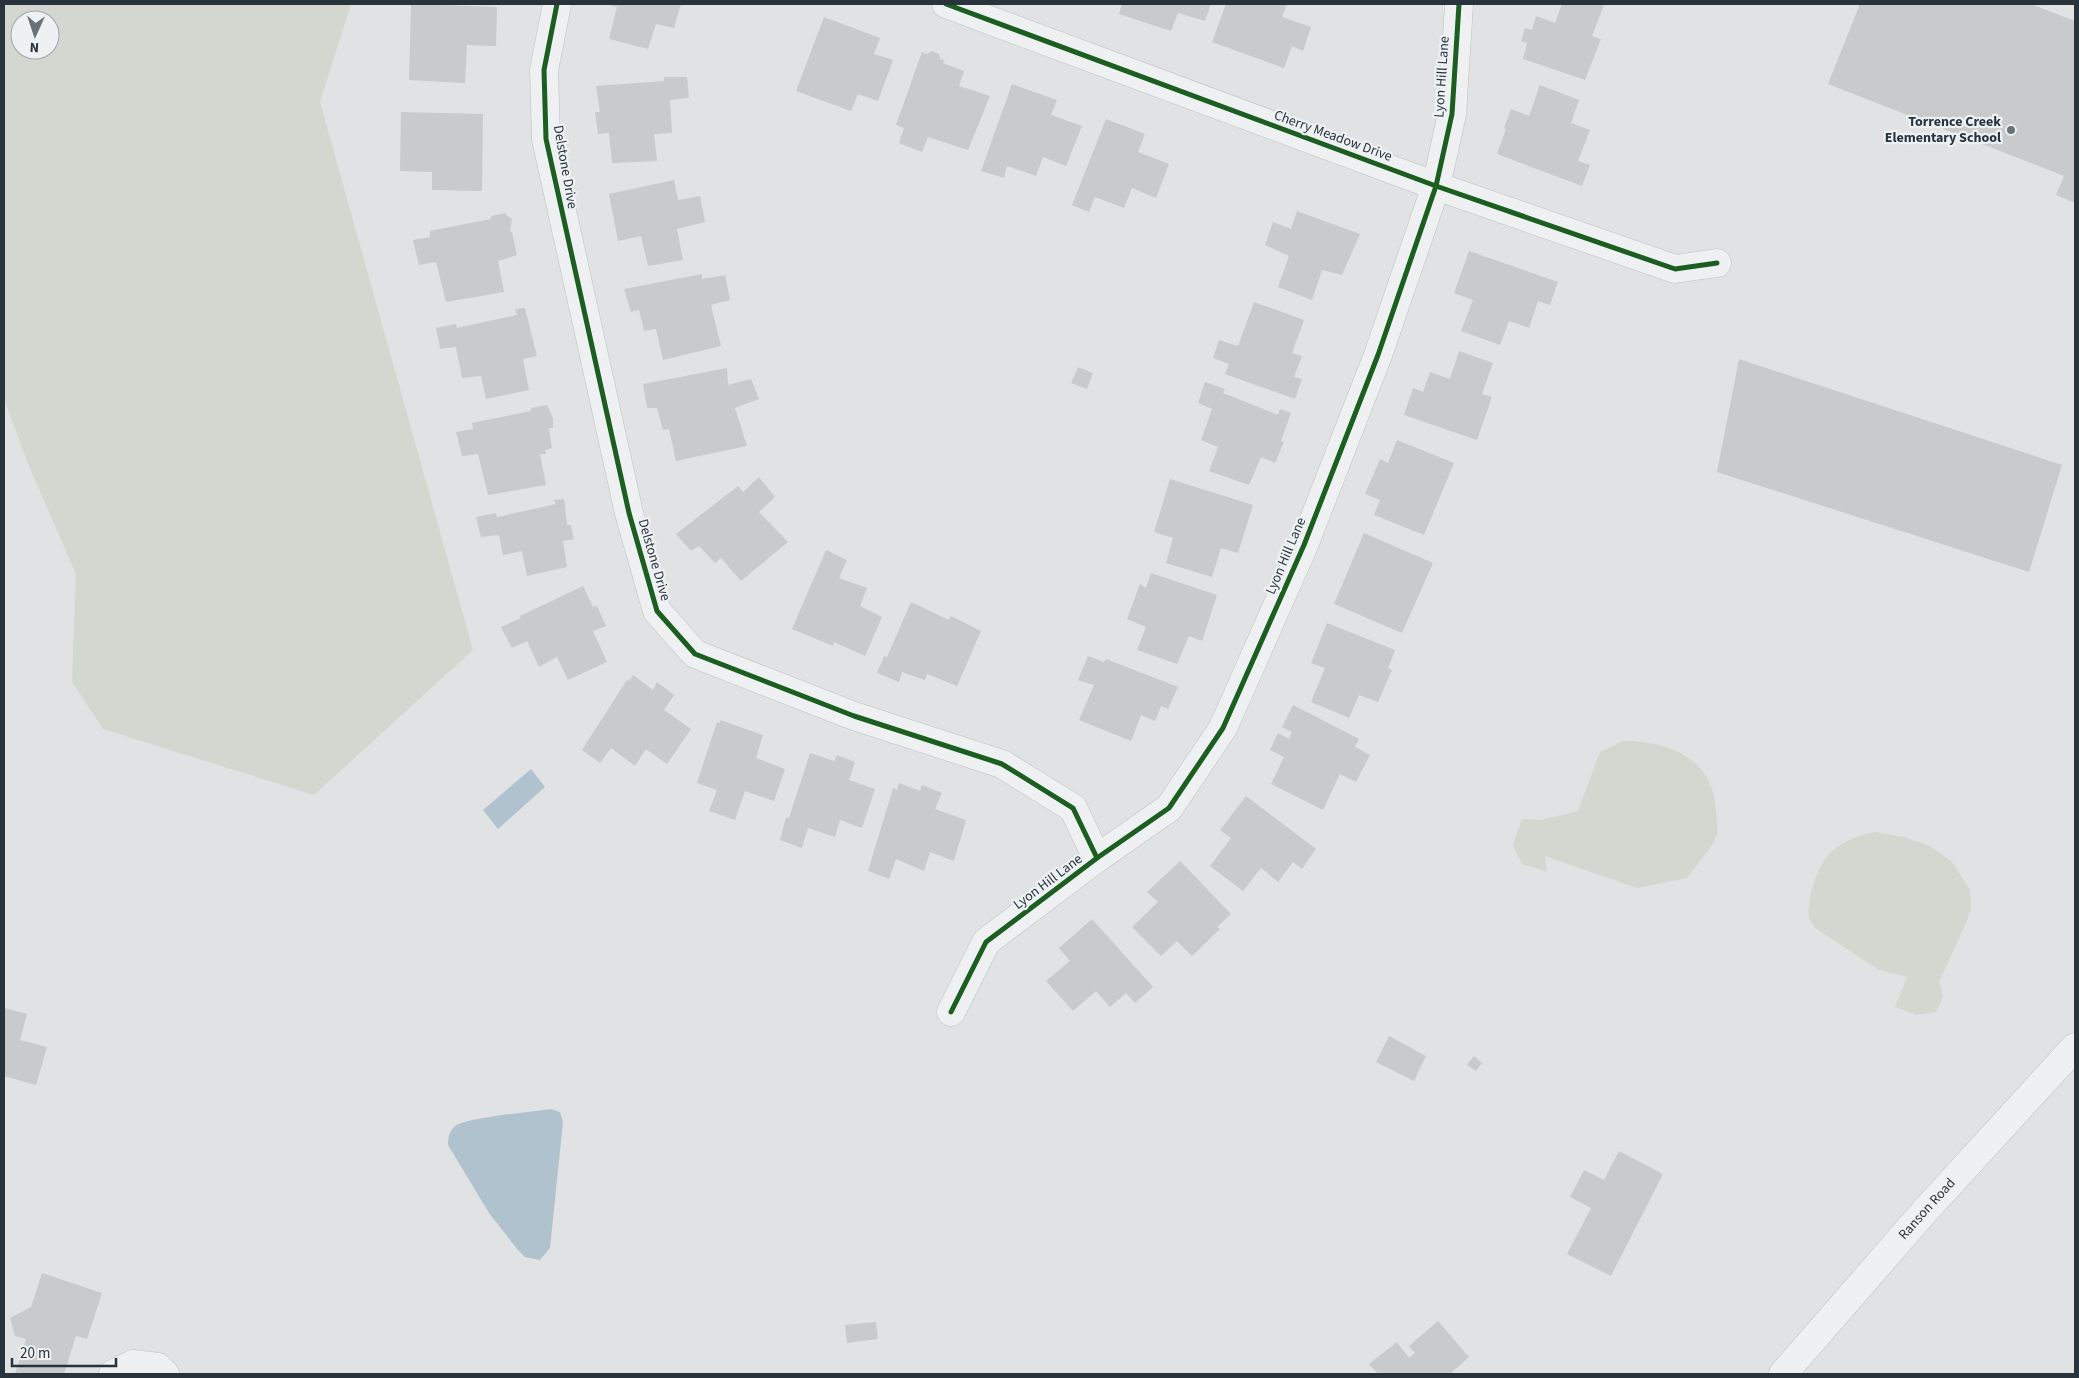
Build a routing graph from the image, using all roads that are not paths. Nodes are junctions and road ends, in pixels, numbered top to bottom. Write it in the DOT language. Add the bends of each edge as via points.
graph roads {
  1 [pos="557,4"];
  2 [pos="946,4"];
  3 [pos="1459,4"];
  4 [pos="1436,186"];
  5 [pos="1717,263"];
  6 [pos="1097,858"];
  7 [pos="951,1012"];
  8 [pos="2075,1048"];
  9 [pos="113,1374"];
  10 [pos="164,1374"];
  11 [pos="1783,1374"];
  1 -- 6 [label="street, Delstone Drive" via="544,70 546,139 629,513 657,611 696,654 854,716 1002,764 1073,808"];
  2 -- 4 [label="street, Cherry Meadow Drive"];
  3 -- 4 [label="street, Lyon Hill Lane" via="1452,114"];
  4 -- 5 [label="street, Cherry Meadow Drive" via="1675,269"];
  4 -- 6 [label="street, Lyon Hill Lane" via="1378,355 1308,536 1223,728 1169,808"];
  6 -- 7 [label="street, Lyon Hill Lane" via="986,942"];
  8 -- 11 [label="street, Ranson Road" via="1924,1212"];
  9 -- 10 [label="street" via="133,1364 158,1367"];
}
